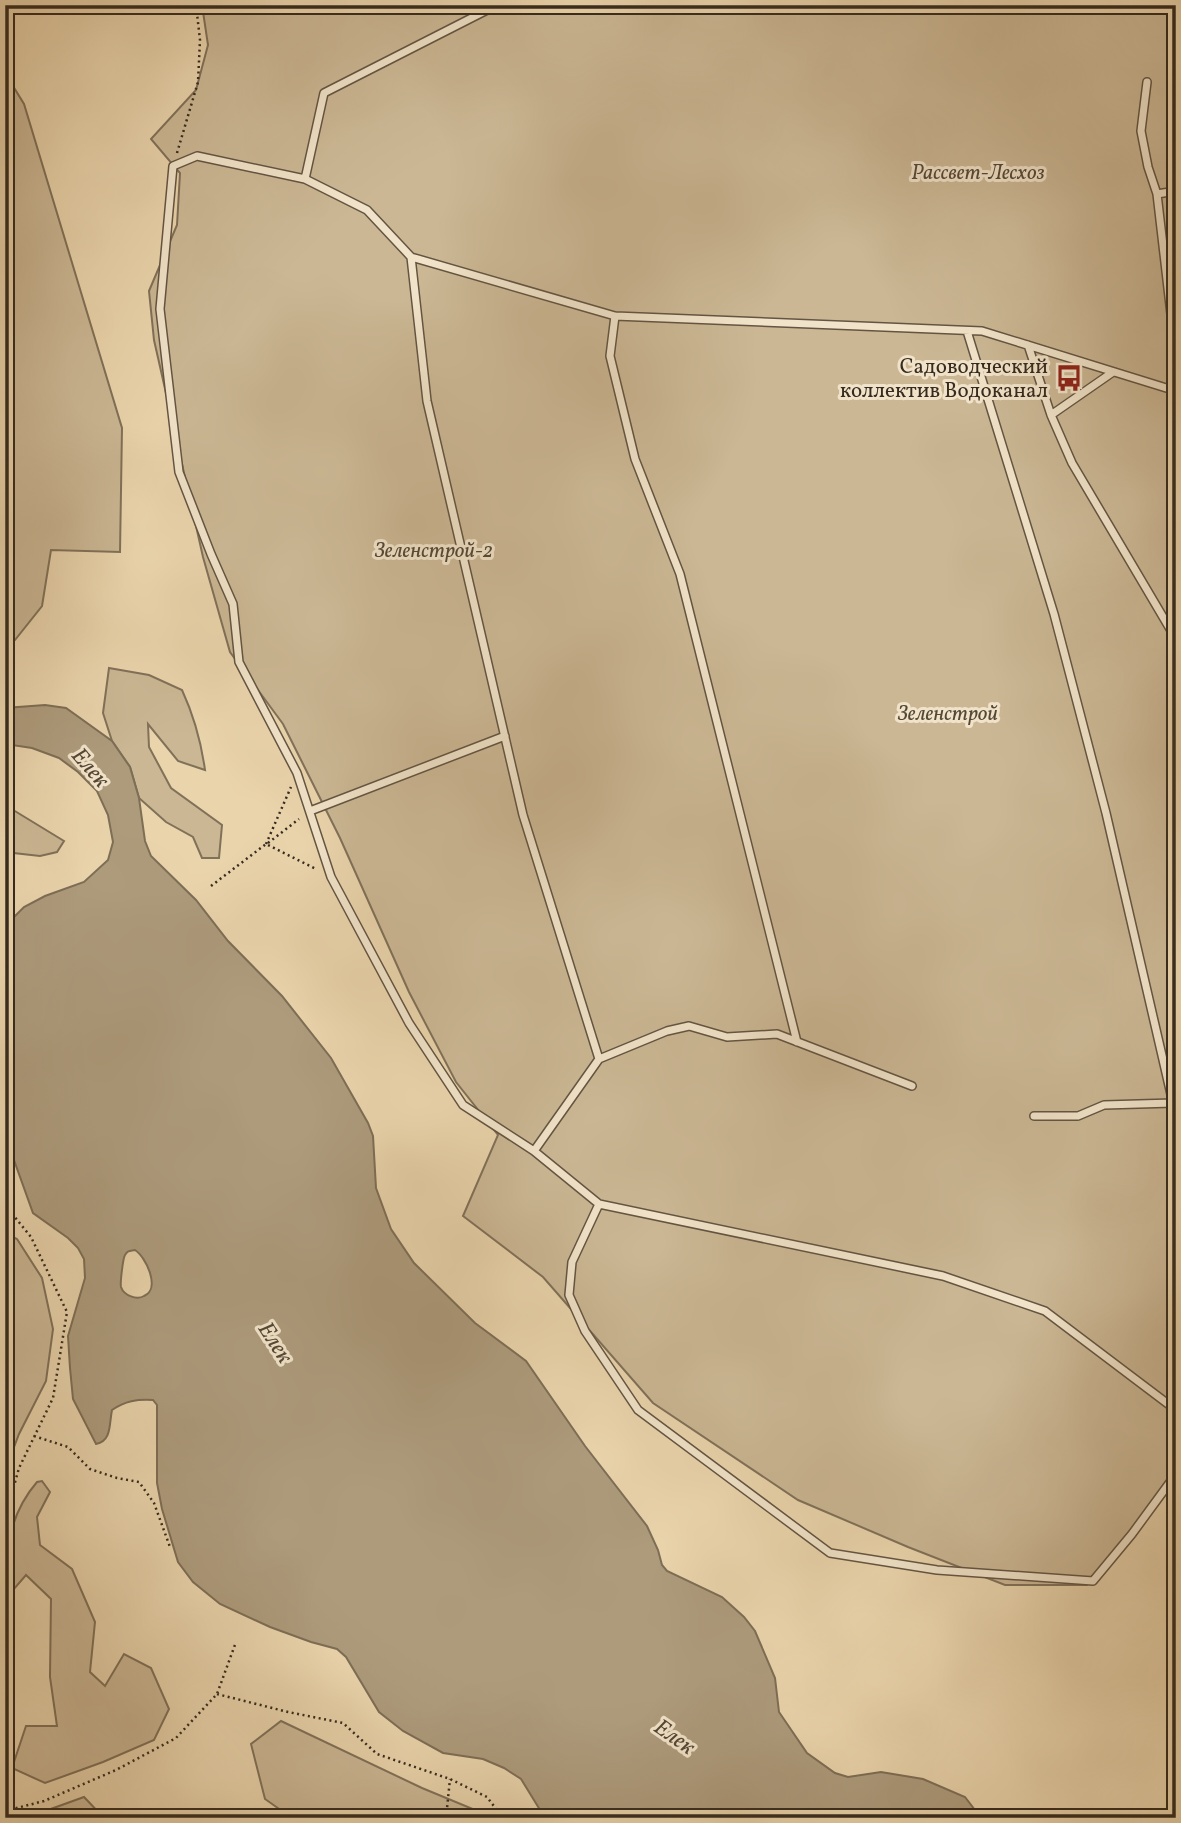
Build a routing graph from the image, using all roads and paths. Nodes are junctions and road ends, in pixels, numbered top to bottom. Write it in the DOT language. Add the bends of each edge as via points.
graph roads {
  1 [pos="196,5"];
  2 [pos="497,5"];
  3 [pos="1147,82"];
  4 [pos="173,166"];
  5 [pos="305,179"];
  6 [pos="1176,191"];
  7 [pos="1157,194"];
  8 [pos="411,257"];
  9 [pos="615,316"];
  10 [pos="967,331"];
  11 [pos="1028,345"];
  12 [pos="1176,358"];
  13 [pos="1114,372"];
  14 [pos="1176,391"];
  15 [pos="1051,415"];
  16 [pos="1176,639"];
  17 [pos="505,736"];
  18 [pos="297,773"];
  19 [pos="310,811"];
  20 [pos="266,845"];
  21 [pos="331,877"];
  22 [pos="211,886"];
  23 [pos="797,1042"];
  24 [pos="599,1059"];
  25 [pos="912,1086"];
  26 [pos="1174,1105"];
  27 [pos="1034,1116"];
  28 [pos="534,1152"];
  29 [pos="599,1204"];
  30 [pos="5,1205"];
  31 [pos="1176,1410"];
  32 [pos="34,1436"];
  33 [pos="1176,1474"];
  34 [pos="5,1518"];
  35 [pos="170,1547"];
  36 [pos="236,1642"];
  37 [pos="217,1694"];
  38 [pos="450,1779"];
  39 [pos="5,1811"];
  40 [pos="446,1818"];
  41 [pos="503,1818"];
  1 -- 4 [label="path" via="198,82"];
  2 -- 5 [label="lane" via="324,93"];
  3 -- 7 [label="lane" via="1141,131"];
  4 -- 5 [label="lane" via="197,156"];
  4 -- 18 [label="lane" via="160,310 179,472 233,604 239,662"];
  5 -- 8 [label="lane" via="367,210"];
  6 -- 7 [label="lane"];
  7 -- 12 [label="lane"];
  8 -- 9 [label="lane"];
  8 -- 17 [label="lane" via="427,401"];
  9 -- 10 [label="lane"];
  9 -- 23 [label="lane" via="610,356 635,459 680,574"];
  10 -- 11 [label="lane"];
  10 -- 26 [label="lane" via="1054,614"];
  11 -- 13 [label="lane"];
  11 -- 15 [label="lane"];
  13 -- 14 [label="lane"];
  13 -- 15 [label="lane"];
  15 -- 16 [label="lane" via="1072,463"];
  17 -- 19 [label="lane"];
  17 -- 24 [label="lane" via="523,815"];
  18 -- 19 [label="lane"];
  18 -- 20 [label="path"];
  19 -- 20 [label="path"];
  19 -- 21 [label="lane"];
  20 -- 21 [label="path"];
  20 -- 22 [label="path"];
  21 -- 28 [label="lane" via="409,1024 463,1105"];
  23 -- 24 [label="lane" via="777,1034 727,1037 689,1026"];
  23 -- 25 [label="lane"];
  24 -- 28 [label="lane"];
  26 -- 27 [label="lane" via="1104,1105 1078,1116"];
  28 -- 29 [label="lane"];
  29 -- 31 [label="lane" via="943,1276 1045,1311"];
  29 -- 33 [label="lane" via="572,1262 569,1295 585,1331 638,1410 830,1553 937,1570 1093,1581"];
  30 -- 32 [label="path" via="31,1237 67,1312 53,1398"];
  32 -- 34 [label="path"];
  32 -- 35 [label="path" via="68,1447 90,1469 139,1482 154,1503"];
  36 -- 37 [label="path"];
  37 -- 38 [label="path" via="343,1723 377,1754"];
  37 -- 39 [label="path" via="176,1738 56,1796"];
  38 -- 40 [label="path"];
  38 -- 41 [label="path" via="487,1797"];
}
